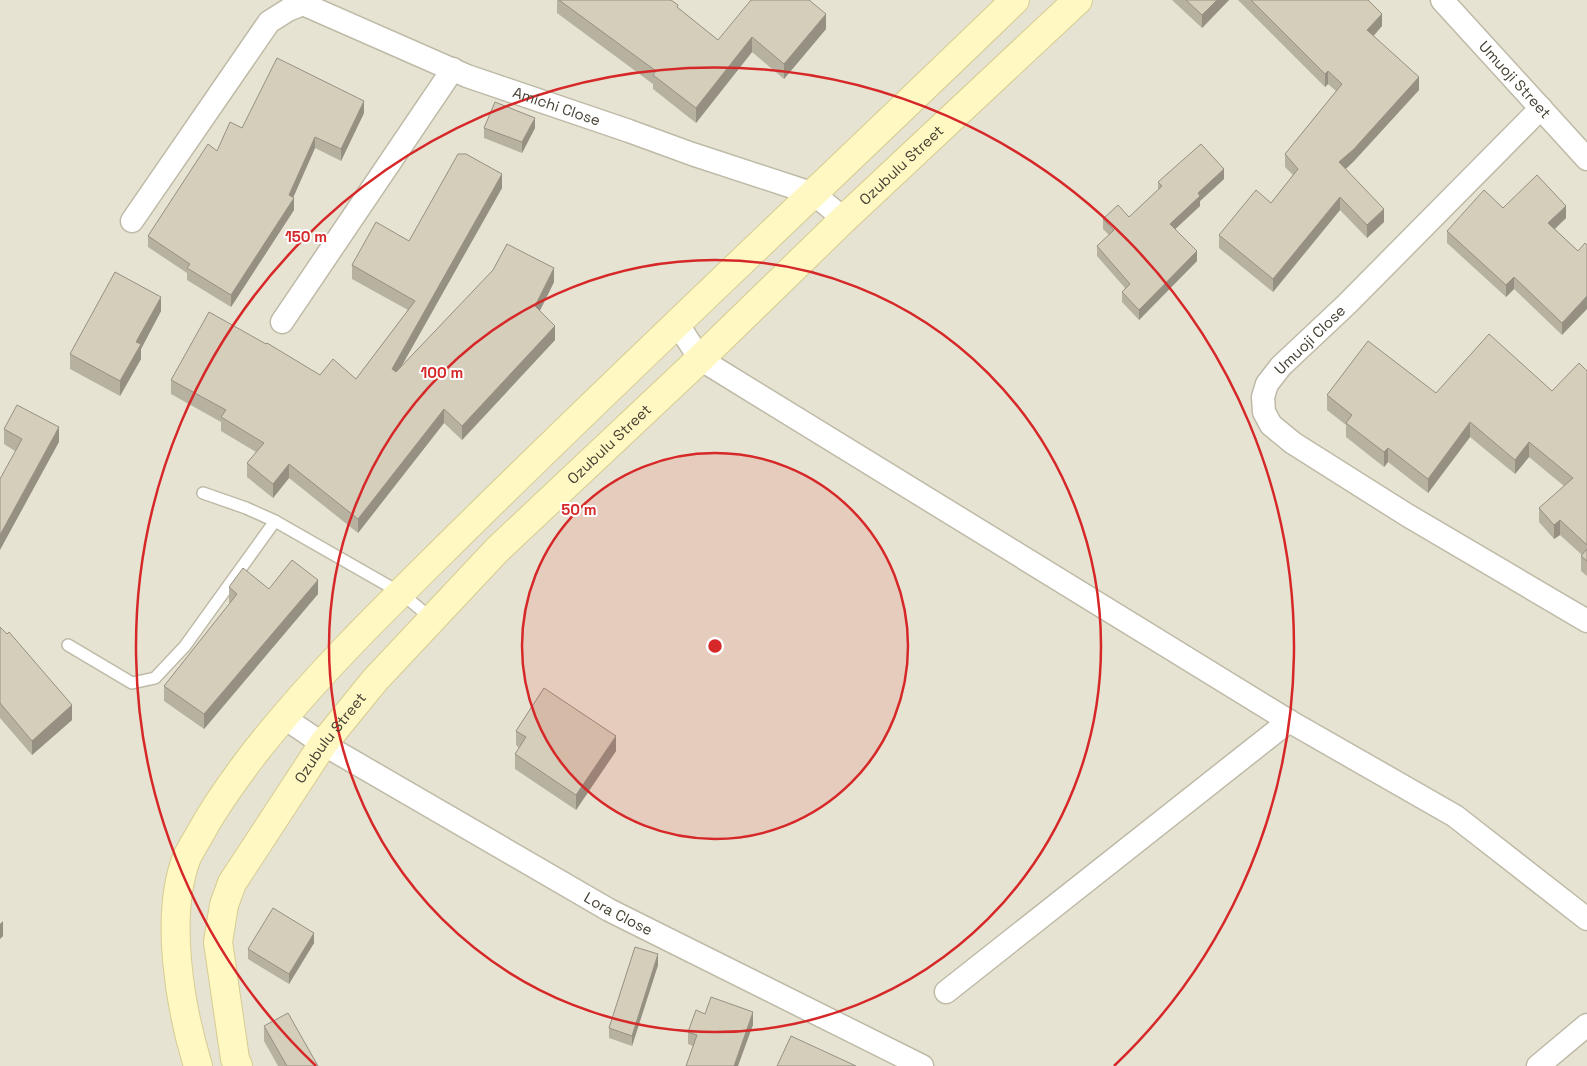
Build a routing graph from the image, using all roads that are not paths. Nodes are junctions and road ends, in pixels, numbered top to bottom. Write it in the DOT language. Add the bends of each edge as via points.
graph roads {
  1 [pos="1015,0"];
  2 [pos="1078,0"];
  3 [pos="1442,0"];
  4 [pos="454,69"];
  5 [pos="1541,108"];
  6 [pos="1587,160"];
  7 [pos="814,194"];
  8 [pos="844,219"];
  9 [pos="132,221"];
  10 [pos="282,322"];
  11 [pos="677,323"];
  12 [pos="700,359"];
  13 [pos="203,492"];
  14 [pos="275,521"];
  15 [pos="401,593"];
  16 [pos="432,619"];
  17 [pos="1587,621"];
  18 [pos="68,645"];
  19 [pos="283,717"];
  20 [pos="1289,721"];
  21 [pos="323,744"];
  22 [pos="1587,919"];
  23 [pos="946,992"];
  24 [pos="1587,1025"];
  25 [pos="198,1066"];
  26 [pos="238,1066"];
  27 [pos="922,1066"];
  28 [pos="1538,1066"];
  1 -- 7 [label="main road"];
  2 -- 8 [label="main road, Ozubulu Street"];
  3 -- 5 [label="street, Umuoji Street"];
  4 -- 7 [label="street, Amichi Close"];
  4 -- 9 [label="street, Amichi Close" via="303,4 288,10 269,22"];
  4 -- 10 [label="street"];
  5 -- 6 [label="street, Umuoji Street"];
  5 -- 17 [label="street, Umuoji Close" via="1281,366 1267,384 1263,397 1264,412 1271,425 1293,443 1407,515"];
  7 -- 8 [label="street"];
  7 -- 11 [label="main road"];
  8 -- 12 [label="main road, Ozubulu Street"];
  11 -- 12 [label="street"];
  11 -- 15 [label="main road"];
  12 -- 16 [label="main road, Ozubulu Street" via="496,550"];
  12 -- 20 [label="street"];
  13 -- 14 [label="lane"];
  14 -- 15 [label="lane"];
  14 -- 18 [label="lane" via="185,646 155,678 132,683"];
  15 -- 16 [label="lane"];
  15 -- 19 [label="main road"];
  16 -- 21 [label="main road, Ozubulu Street" via="375,680"];
  19 -- 21 [label="street, Lora Close"];
  19 -- 25 [label="main road" via="212,813 188,857 182,879 176,910 178,960 188,1033"];
  20 -- 22 [label="street" via="1455,816"];
  20 -- 23 [label="street"];
  21 -- 26 [label="main road, Ozubulu Street" via="232,883 224,905 218,942"];
  21 -- 27 [label="street, Lora Close" via="609,910"];
  24 -- 28 [label="street"];
}
